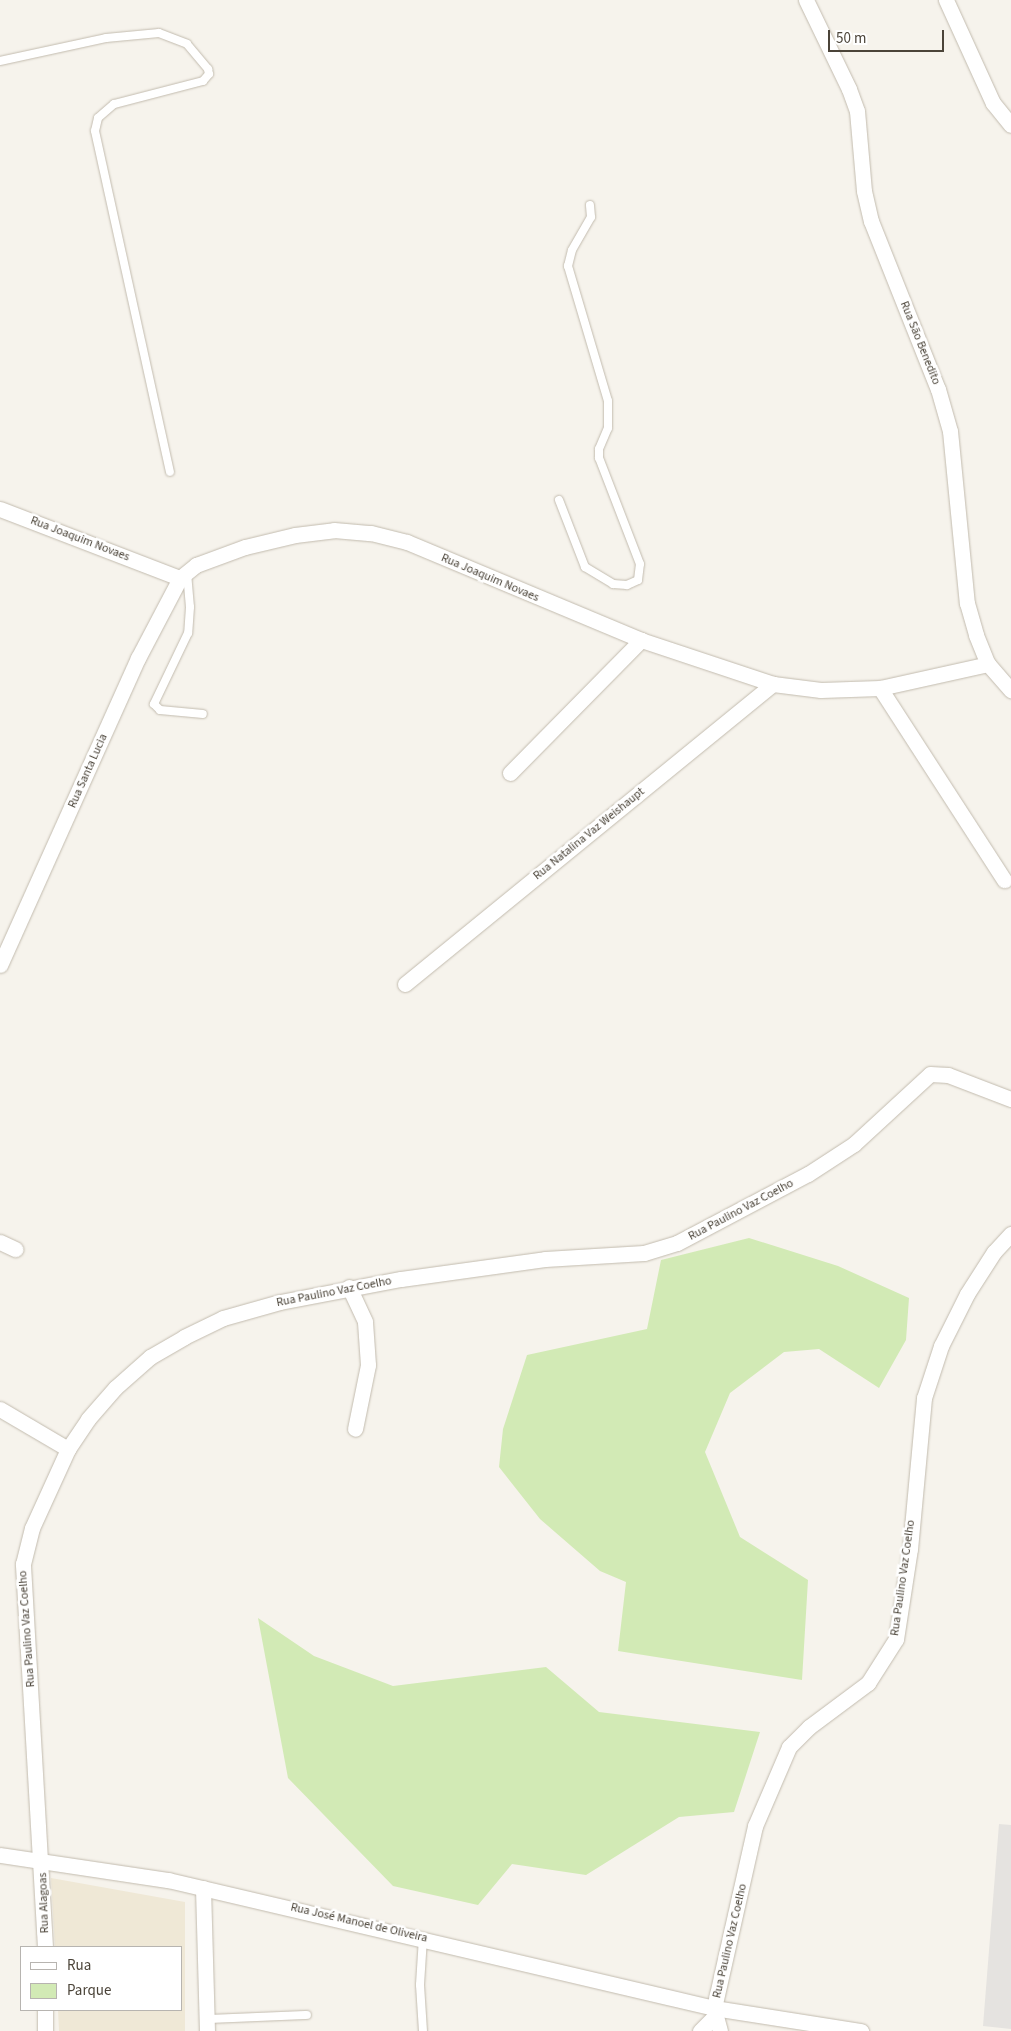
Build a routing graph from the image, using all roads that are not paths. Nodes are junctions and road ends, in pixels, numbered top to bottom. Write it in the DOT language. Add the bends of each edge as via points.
graph roads {
  1 [pos="806,0"];
  2 [pos="946,0"];
  3 [pos="0,61"];
  4 [pos="1011,126"];
  5 [pos="590,206"];
  6 [pos="170,472"];
  7 [pos="559,500"];
  8 [pos="0,509"];
  9 [pos="184,575"];
  10 [pos="640,640"];
  11 [pos="988,664"];
  12 [pos="773,684"];
  13 [pos="880,688"];
  14 [pos="1011,690"];
  15 [pos="203,714"];
  16 [pos="510,773"];
  17 [pos="1004,880"];
  18 [pos="0,965"];
  19 [pos="405,984"];
  20 [pos="1011,1099"];
  21 [pos="1011,1234"];
  22 [pos="0,1242"];
  23 [pos="15,1249"];
  24 [pos="349,1287"];
  25 [pos="0,1409"];
  26 [pos="355,1429"];
  27 [pos="68,1450"];
  28 [pos="0,1854"];
  29 [pos="42,1859"];
  30 [pos="203,1888"];
  31 [pos="423,1938"];
  32 [pos="45,1946"];
  33 [pos="45,2011"];
  34 [pos="306,2015"];
  35 [pos="716,2018"];
  36 [pos="207,2025"];
  37 [pos="46,2031"];
  38 [pos="423,2031"];
  39 [pos="700,2031"];
  40 [pos="861,2031"];
  1 -- 11 [label="street, Rua São Benedito" via="852,96 871,221 938,389 950,431 967,602"];
  2 -- 4 [label="street" via="993,103"];
  3 -- 6 [label="lane" via="106,38 159,33 187,44 208,69 209,74 203,81 114,104 98,118 95,131"];
  5 -- 7 [label="lane" via="591,217 572,250 568,266 608,401 608,428 598,450 599,458 640,564 638,580 627,586 613,584 585,567"];
  8 -- 9 [label="street, Rua Joaquim Novaes"];
  9 -- 10 [label="street, Rua Joaquim Novaes" via="196,564 245,547 295,535 334,530 371,533 407,542"];
  9 -- 15 [label="lane" via="190,607 188,633 154,704 160,710"];
  9 -- 18 [label="street, Rua Santa Lucia" via="138,658"];
  10 -- 12 [label="street, Rua Joaquim Novaes"];
  10 -- 16 [label="street"];
  11 -- 13 [label="street, Rua Joaquim Novaes"];
  11 -- 14 [label="street, Rua São Benedito"];
  12 -- 13 [label="street, Rua Joaquim Novaes" via="821,690"];
  12 -- 19 [label="street, Rua Natalina Vaz Weishaupt"];
  13 -- 17 [label="street"];
  20 -- 24 [label="street, Rua Paulino Vaz Coelho" via="948,1075 930,1074 854,1144 808,1174 706,1230 644,1253 545,1259"];
  21 -- 35 [label="street, Rua Paulino Vaz Coelho" via="994,1252 967,1294 941,1346 924,1398 910,1549 896,1639 868,1683 809,1727 790,1747 777,1770 756,1826"];
  22 -- 23 [label="street"];
  24 -- 26 [label="street" via="365,1322 368,1365"];
  24 -- 27 [label="street, Rua Paulino Vaz Coelho" via="223,1318 184,1337 150,1357 115,1388 88,1419"];
  25 -- 27 [label="street"];
  27 -- 29 [label="street, Rua Paulino Vaz Coelho" via="32,1528 23,1564"];
  28 -- 29 [label="street, Rua José Manoel de Oliveira"];
  29 -- 30 [label="street, Rua José Manoel de Oliveira"];
  29 -- 32 [label="street, Rua Alagoas"];
  30 -- 31 [label="street, Rua José Manoel de Oliveira"];
  30 -- 36 [label="street"];
  31 -- 35 [label="street, Rua José Manoel de Oliveira"];
  31 -- 38 [label="lane" via="420,1984"];
  33 -- 37 [label="street"];
  34 -- 36 [label="lane"];
  35 -- 39 [label="street"];
  35 -- 40 [label="street, Rua José Manoel de Oliveira"];
}
